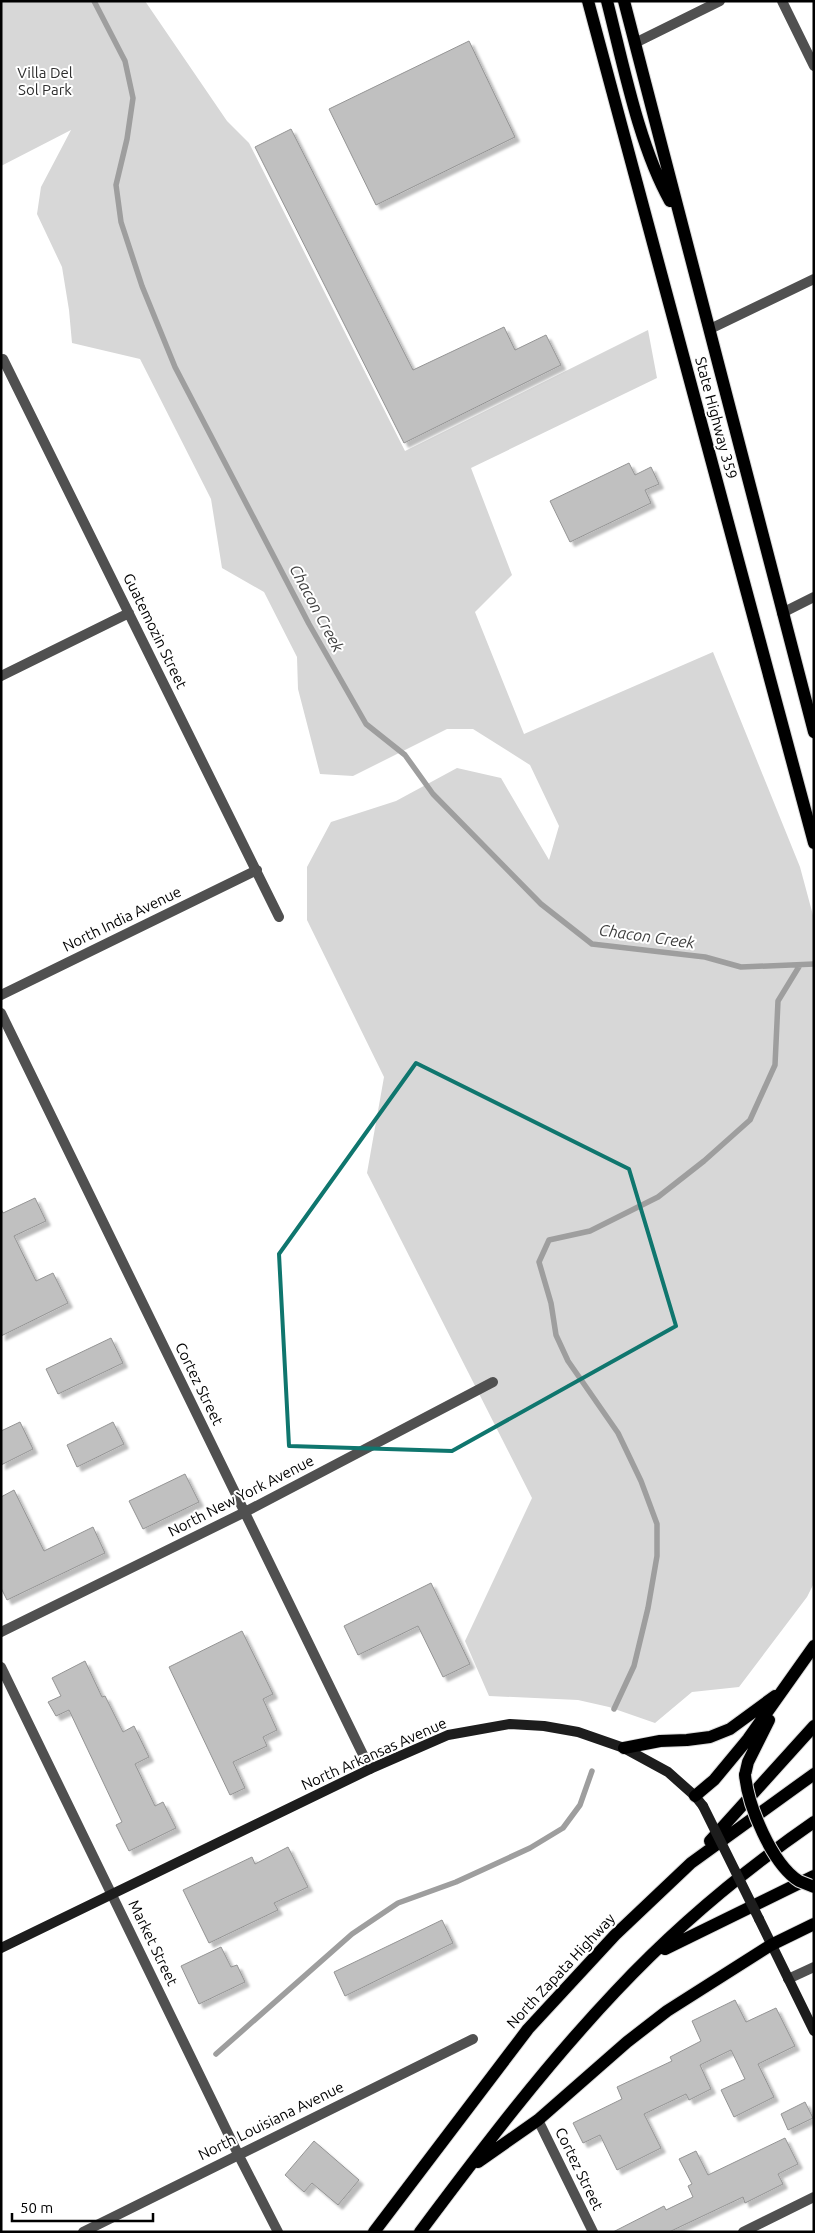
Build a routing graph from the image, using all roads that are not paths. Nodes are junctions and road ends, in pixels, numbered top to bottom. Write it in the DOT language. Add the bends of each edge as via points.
graph roads {
  1 [pos="588,1"];
  2 [pos="607,1"];
  3 [pos="624,1"];
  4 [pos="720,1"];
  5 [pos="782,1"];
  6 [pos="635,43"];
  7 [pos="814,66"];
  8 [pos="680,218"];
  9 [pos="814,279"];
  10 [pos="710,330"];
  11 [pos="3,359"];
  12 [pos="814,597"];
  13 [pos="129,613"];
  14 [pos="782,613"];
  15 [pos="1,676"];
  16 [pos="814,732"];
  17 [pos="814,842"];
  18 [pos="257,870"];
  19 [pos="279,917"];
  20 [pos="1,994"];
  21 [pos="1,1013"];
  22 [pos="493,1382"];
  23 [pos="245,1512"];
  24 [pos="1,1632"];
  25 [pos="814,1646"];
  26 [pos="1,1667"];
  27 [pos="783,1690"];
  28 [pos="814,1726"];
  29 [pos="624,1748"];
  30 [pos="370,1769"];
  31 [pos="814,1774"];
  32 [pos="699,1801"];
  33 [pos="814,1822"];
  34 [pos="691,1863"];
  35 [pos="814,1876"];
  36 [pos="814,1887"];
  37 [pos="113,1894"];
  38 [pos="814,1924"];
  39 [pos="771,1944"];
  40 [pos="1,1948"];
  41 [pos="652,1955"];
  42 [pos="814,1967"];
  43 [pos="788,1979"];
  44 [pos="814,2031"];
  45 [pos="473,2039"];
  46 [pos="538,2120"];
  47 [pos="238,2154"];
  48 [pos="465,2171"];
  49 [pos="814,2197"];
  50 [pos="83,2232"];
  51 [pos="278,2232"];
  52 [pos="374,2232"];
  53 [pos="420,2232"];
  54 [pos="593,2232"];
  55 [pos="743,2232"];
  1 -- 17 [label="main road, State Highway 359"];
  2 -- 8 [label="main road" via="656,173"];
  3 -- 6 [label="main road, State Highway 359"];
  4 -- 6 [label="street"];
  5 -- 7 [label="street"];
  6 -- 8 [label="main road, State Highway 359"];
  8 -- 10 [label="main road, State Highway 359"];
  9 -- 10 [label="street"];
  10 -- 14 [label="main road, State Highway 359"];
  11 -- 13 [label="street, Guatemozin Street"];
  12 -- 14 [label="street"];
  13 -- 15 [label="street"];
  13 -- 18 [label="street, Guatemozin Street"];
  14 -- 16 [label="main road, State Highway 359"];
  18 -- 19 [label="street, Guatemozin Street"];
  18 -- 20 [label="street, North India Avenue"];
  21 -- 23 [label="street, Cortez Street"];
  22 -- 23 [label="street, North New York Avenue"];
  23 -- 24 [label="street, North New York Avenue"];
  23 -- 30 [label="street, Cortez Street"];
  25 -- 27 [label="main road"];
  26 -- 37 [label="street, Market Street"];
  27 -- 29 [label="main road" via="730,1728 710,1737"];
  27 -- 32 [label="main road"];
  27 -- 36 [label="main road, bridge" via="748,1762 745,1775 747,1792 765,1836 787,1870 799,1881"];
  28 -- 34 [label="main road"];
  29 -- 30 [label="main road, North Arkansas Avenue" via="578,1732 510,1724 448,1735"];
  29 -- 32 [label="main road, North Arkansas Avenue" via="668,1772"];
  30 -- 37 [label="main road, North Arkansas Avenue"];
  31 -- 34 [label="main road, North Zapata Highway"];
  32 -- 39 [label="main road, North Arkansas Avenue, bridge"];
  33 -- 41 [label="main road" via="716,1898"];
  34 -- 52 [label="main road, North Zapata Highway" via="615,1935 528,2029"];
  35 -- 41 [label="main road"];
  37 -- 40 [label="main road, North Arkansas Avenue"];
  37 -- 47 [label="street, Market Street"];
  38 -- 39 [label="main road"];
  39 -- 43 [label="main road"];
  39 -- 46 [label="main road" via="667,2011"];
  41 -- 48 [label="main road" via="566,2046"];
  42 -- 43 [label="street"];
  43 -- 44 [label="main road"];
  45 -- 47 [label="street, North Louisiana Avenue"];
  46 -- 48 [label="main road"];
  46 -- 54 [label="street, Cortez Street"];
  47 -- 50 [label="street, North Louisiana Avenue"];
  47 -- 51 [label="street, Market Street"];
  48 -- 53 [label="main road"];
  49 -- 55 [label="street"];
}
